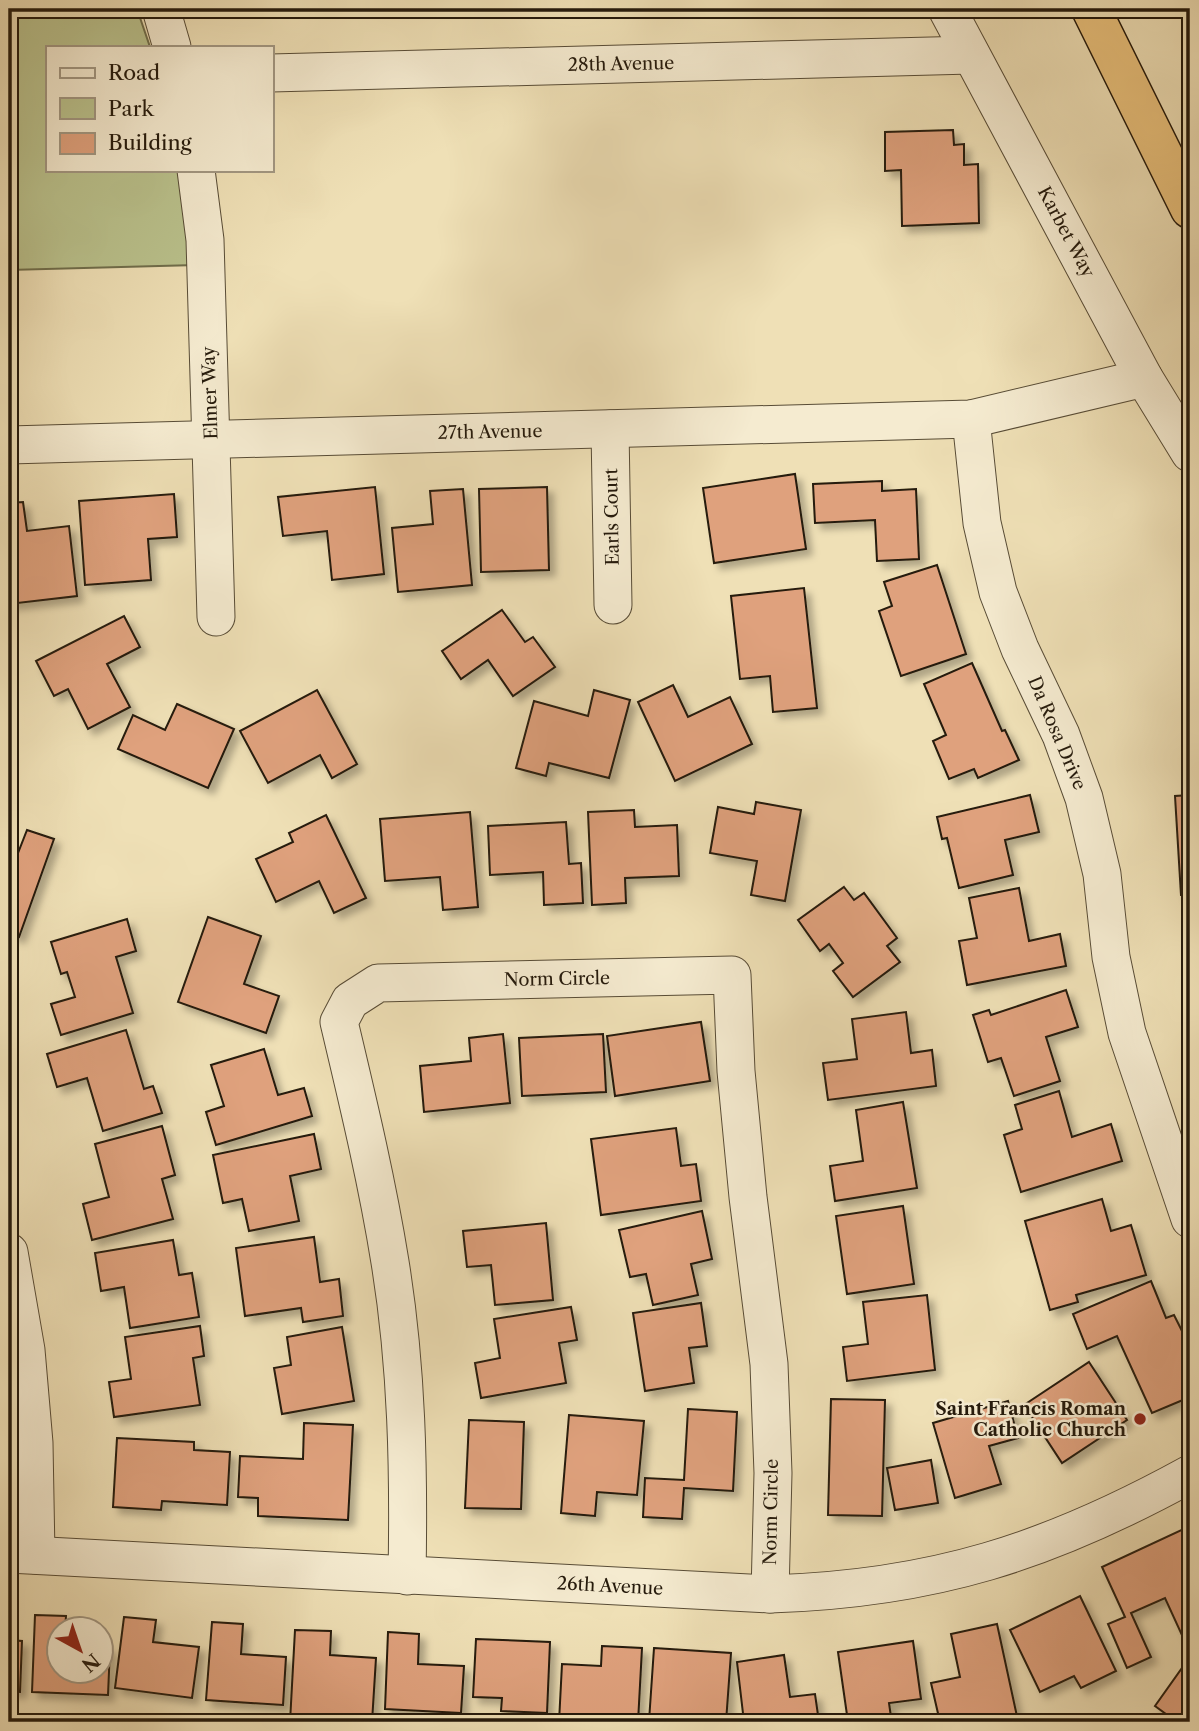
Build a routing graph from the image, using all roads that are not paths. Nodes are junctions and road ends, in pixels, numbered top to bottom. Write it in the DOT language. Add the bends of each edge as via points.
graph roads {
  1 [pos="161,9"];
  2 [pos="947,9"];
  3 [pos="1091,9"];
  4 [pos="172,46"];
  5 [pos="971,55"];
  6 [pos="273,73"];
  7 [pos="196,172"];
  8 [pos="1190,209"];
  9 [pos="1144,378"];
  10 [pos="971,419"];
  11 [pos="610,429"];
  12 [pos="212,439"];
  13 [pos="9,445"];
  14 [pos="1190,453"];
  15 [pos="613,605"];
  16 [pos="216,617"];
  17 [pos="1190,1219"];
  18 [pos="9,1252"];
  19 [pos="1190,1474"];
  20 [pos="23,1555"];
  21 [pos="407,1576"];
  22 [pos="770,1594"];
  1 -- 4 [label="street"];
  2 -- 5 [label="street, Karbet Way"];
  3 -- 8 [label="highway"];
  5 -- 6 [label="street, 28th Avenue"];
  5 -- 9 [label="street, Karbet Way"];
  7 -- 12 [label="street, Elmer Way" via="205,240"];
  9 -- 10 [label="street"];
  9 -- 14 [label="street, Karbet Way"];
  10 -- 11 [label="street, 27th Avenue"];
  10 -- 17 [label="street, Da Rosa Drive" via="982,523 998,592 1084,798 1127,1033"];
  11 -- 12 [label="street, 27th Avenue"];
  11 -- 15 [label="street, Earls Court"];
  12 -- 13 [label="street, 27th Avenue"];
  12 -- 16 [label="street, Elmer Way"];
  18 -- 20 [label="street" via="26,1350 34,1443"];
  19 -- 22 [label="street, 26th Avenue" via="1119,1513 974,1568 891,1584"];
  20 -- 21 [label="street, 26th Avenue"];
  21 -- 22 [label="street, 26th Avenue"];
  21 -- 22 [label="street, Norm Circle" via="403,1373 390,1264 340,1022 350,1001 378,983 732,975 743,1147 769,1364 773,1473"];
}
